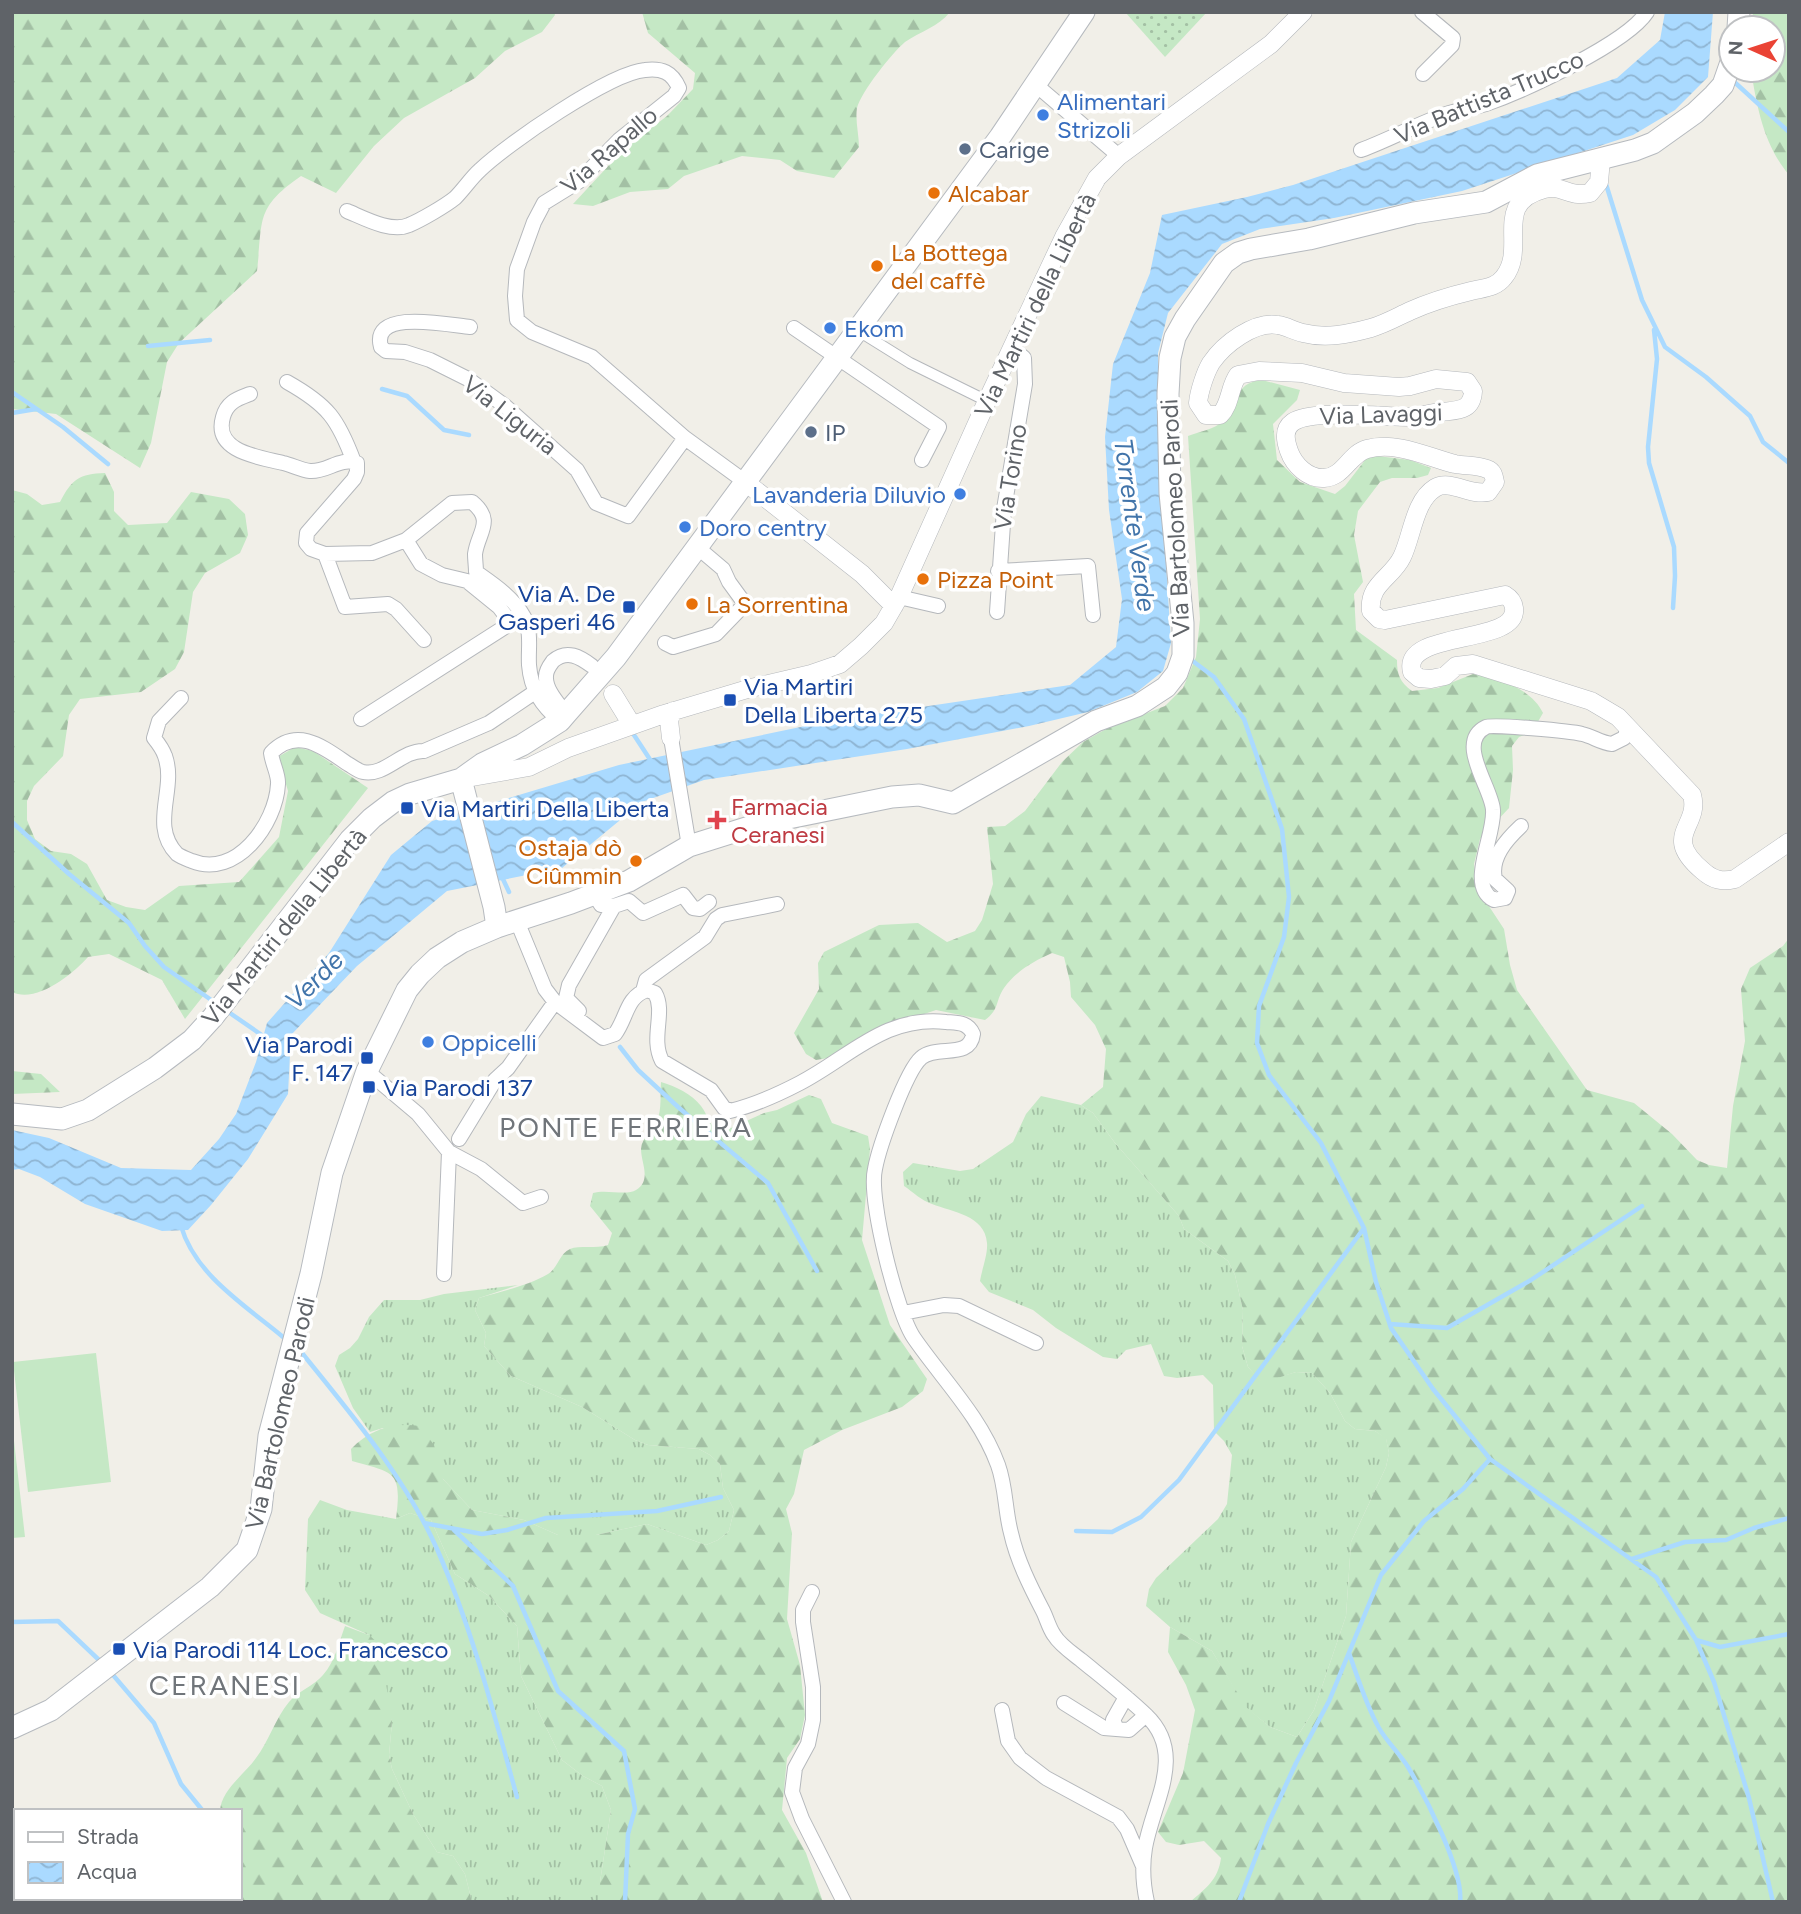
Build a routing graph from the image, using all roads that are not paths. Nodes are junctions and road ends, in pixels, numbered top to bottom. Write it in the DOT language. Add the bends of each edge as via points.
graph roads {
  1 [pos="1084,12"];
  2 [pos="1303,12"];
  3 [pos="1422,12"];
  4 [pos="1647,12"];
  5 [pos="1423,74"];
  6 [pos="1723,84"];
  7 [pos="1036,85"];
  8 [pos="1361,150"];
  9 [pos="1119,156"];
  10 [pos="1601,159"];
  11 [pos="347,211"];
  12 [pos="470,327"];
  13 [pos="794,328"];
  14 [pos="857,330"];
  15 [pos="1012,348"];
  16 [pos="837,359"];
  17 [pos="287,382"];
  18 [pos="250,394"];
  19 [pos="987,401"];
  20 [pos="685,438"];
  21 [pos="922,460"];
  22 [pos="354,462"];
  23 [pos="744,481"];
  24 [pos="406,540"];
  25 [pos="697,547"];
  26 [pos="325,554"];
  27 [pos="998,570"];
  28 [pos="897,602"];
  29 [pos="938,606"];
  30 [pos="997,612"];
  31 [pos="1093,615"];
  32 [pos="424,640"];
  33 [pos="665,643"];
  34 [pos="592,666"];
  35 [pos="535,692"];
  36 [pos="613,694"];
  37 [pos="181,698"];
  38 [pos="563,718"];
  39 [pos="361,719"];
  40 [pos="632,725"];
  41 [pos="671,726"];
  42 [pos="1628,729"];
  43 [pos="463,786"];
  44 [pos="1521,826"];
  45 [pos="1789,842"];
  46 [pos="689,846"];
  47 [pos="594,894"];
  48 [pos="709,902"];
  49 [pos="776,904"];
  50 [pos="614,906"];
  51 [pos="502,918"];
  52 [pos="643,991"];
  53 [pos="555,1002"];
  54 [pos="589,1028"];
  55 [pos="367,1071"];
  56 [pos="12,1114"];
  57 [pos="459,1139"];
  58 [pos="449,1152"];
  59 [pos="541,1197"];
  60 [pos="444,1274"];
  61 [pos="904,1312"];
  62 [pos="1036,1343"];
  63 [pos="812,1592"];
  64 [pos="1126,1697"];
  65 [pos="1065,1703"];
  66 [pos="1002,1710"];
  67 [pos="1146,1715"];
  68 [pos="12,1728"];
  69 [pos="1117,1729"];
  70 [pos="1143,1867"];
  71 [pos="844,1902"];
  72 [pos="1147,1902"];
  1 -- 7 [label="main road"];
  2 -- 9 [label="street, Via Martiri della Libertà" via="1271,44"];
  3 -- 5 [label="street" via="1453,38 1452,45"];
  4 -- 8 [label="street, Via Battista Trucco" via="1610,44 1556,73"];
  6 -- 10 [label="main road, Via Bartolomeo Parodi" via="1695,113 1653,143"];
  7 -- 9 [label="street"];
  7 -- 14 [label="main road"];
  9 -- 15 [label="street, Via Martiri della Libertà" via="1097,178 1064,237"];
  10 -- 42 [label="street, Via Lavaggi" via="1599,182 1590,193 1577,196 1547,188 1516,209 1510,267 1496,285 1438,299 1373,327 1332,337 1276,324 1256,327 1239,335 1211,363 1198,403 1206,415 1220,415 1238,375 1259,371 1399,387 1436,379 1467,382 1472,400 1458,411 1297,419 1287,430 1291,455 1301,470 1323,478 1334,476 1357,452 1370,448 1392,447 1490,470 1495,482 1488,492 1441,486 1423,501 1398,565 1373,591 1371,611 1384,620 1504,595 1511,598 1514,615 1509,622 1418,652 1411,667 1415,676 1445,676 1456,666 1473,664 1591,701 1618,717"];
  10 -- 46 [label="main road, Via Bartolomeo Parodi" via="1537,175 1486,202 1251,249 1219,269 1175,337 1170,358 1170,493 1183,656 1166,687 1137,706 1096,721 953,803 919,795 892,797 759,824"];
  11 -- 20 [label="street, Via Rapallo" via="378,223 407,227 454,199 505,149 587,94 632,72 663,70 673,75 678,88 674,96 619,140 578,183 544,203 517,269 515,296 517,320 532,332 592,357"];
  12 -- 20 [label="street, Via Liguria" via="397,322 381,332 379,341 386,351 430,360 468,379 505,405 577,470 596,503 628,516"];
  13 -- 16 [label="street"];
  14 -- 16 [label="main road"];
  14 -- 19 [label="street" via="910,363"];
  15 -- 19 [label="street, Via Martiri della Libertà"];
  15 -- 27 [label="street, Via Torino" via="1024,358 1025,384"];
  16 -- 21 [label="street" via="939,427"];
  16 -- 23 [label="main road"];
  17 -- 22 [label="street" via="314,398 341,428"];
  18 -- 22 [label="street" via="226,407 220,427 233,447 310,471 344,460"];
  19 -- 28 [label="street, Via Martiri della Libertà"];
  20 -- 23 [label="street, Via Rapallo"];
  22 -- 26 [label="street" via="354,479 307,533 311,549"];
  23 -- 25 [label="main road"];
  23 -- 28 [label="street"];
  24 -- 26 [label="street" via="372,554"];
  24 -- 35 [label="street" via="452,503 472,502 481,509 485,525 475,553 476,572 500,588 524,617"];
  24 -- 39 [label="street" via="421,564 467,581 511,623"];
  25 -- 33 [label="street" via="723,569 745,604 716,634 673,647"];
  25 -- 38 [label="main road"];
  26 -- 32 [label="street" via="345,607 388,604"];
  27 -- 30 [label="street, Via Torino"];
  27 -- 31 [label="street" via="1088,566"];
  28 -- 29 [label="street"];
  28 -- 41 [label="street, Via Martiri della Libertà" via="884,623 840,663 751,688"];
  34 -- 38 [label="street" via="571,654 550,665 546,676 549,689"];
  35 -- 37 [label="street" via="489,723 414,751 374,772 362,772 319,745 297,739 280,744 271,753 279,782 272,812 250,846 228,862 203,866 179,855 165,835 168,777 165,756 155,738 159,721"];
  35 -- 38 [label="street" via="541,703"];
  36 -- 40 [label="street"];
  38 -- 43 [label="main road" via="482,764"];
  40 -- 41 [label="street, Via Martiri della Libertà" via="652,719"];
  40 -- 43 [label="street, Via Martiri della Libertà" via="529,767"];
  41 -- 46 [label="street"];
  42 -- 44 [label="street" via="1624,738 1612,744 1573,732 1495,725 1481,730 1474,755 1491,795 1494,817 1481,881 1494,900 1508,896 1495,879 1496,859"];
  42 -- 45 [label="street, Via Lavaggi" via="1692,795 1693,810 1683,840 1693,863 1709,876 1735,879"];
  43 -- 51 [label="main road"];
  43 -- 56 [label="main road, Via Martiri della Libertà" via="410,794 372,818 350,840 214,1017 164,1061 88,1110 62,1119"];
  46 -- 47 [label="main road, Via Bartolomeo Parodi" via="629,881"];
  47 -- 50 [label="street" via="601,905"];
  47 -- 51 [label="main road, Via Bartolomeo Parodi"];
  48 -- 50 [label="street" via="693,908 683,895 643,914 629,901"];
  49 -- 52 [label="street" via="722,915 705,937 646,980"];
  50 -- 54 [label="street" via="566,994 590,1021"];
  51 -- 53 [label="street"];
  51 -- 55 [label="main road, Via Bartolomeo Parodi" via="437,958 420,974 403,995"];
  52 -- 54 [label="street" via="631,1000 611,1037 603,1038"];
  52 -- 61 [label="street" via="653,991 658,999 657,1044 663,1061 711,1090 730,1111 804,1082 899,1025 937,1021 961,1023 971,1029 970,1045 923,1055 915,1065 874,1172 876,1214"];
  53 -- 54 [label="street"];
  53 -- 57 [label="street" via="495,1080"];
  55 -- 58 [label="street" via="418,1114"];
  55 -- 68 [label="main road, Via Bartolomeo Parodi" via="332,1173 270,1436 261,1509 247,1550 210,1587 51,1710"];
  58 -- 59 [label="street" via="481,1168 523,1203"];
  58 -- 60 [label="street"];
  61 -- 62 [label="street" via="959,1306"];
  61 -- 64 [label="street" via="912,1335 969,1408 999,1466 1010,1532 1055,1637"];
  63 -- 71 [label="street" via="803,1622 813,1720 808,1744 795,1768 792,1792"];
  64 -- 67 [label="street"];
  64 -- 69 [label="street" via="1113,1720"];
  65 -- 69 [label="street" via="1104,1728"];
  66 -- 70 [label="street" via="1007,1741 1020,1758 1046,1778 1118,1817"];
  67 -- 69 [label="street" via="1129,1730"];
  67 -- 70 [label="street" via="1159,1730 1167,1756"];
  70 -- 72 [label="street"];
}
